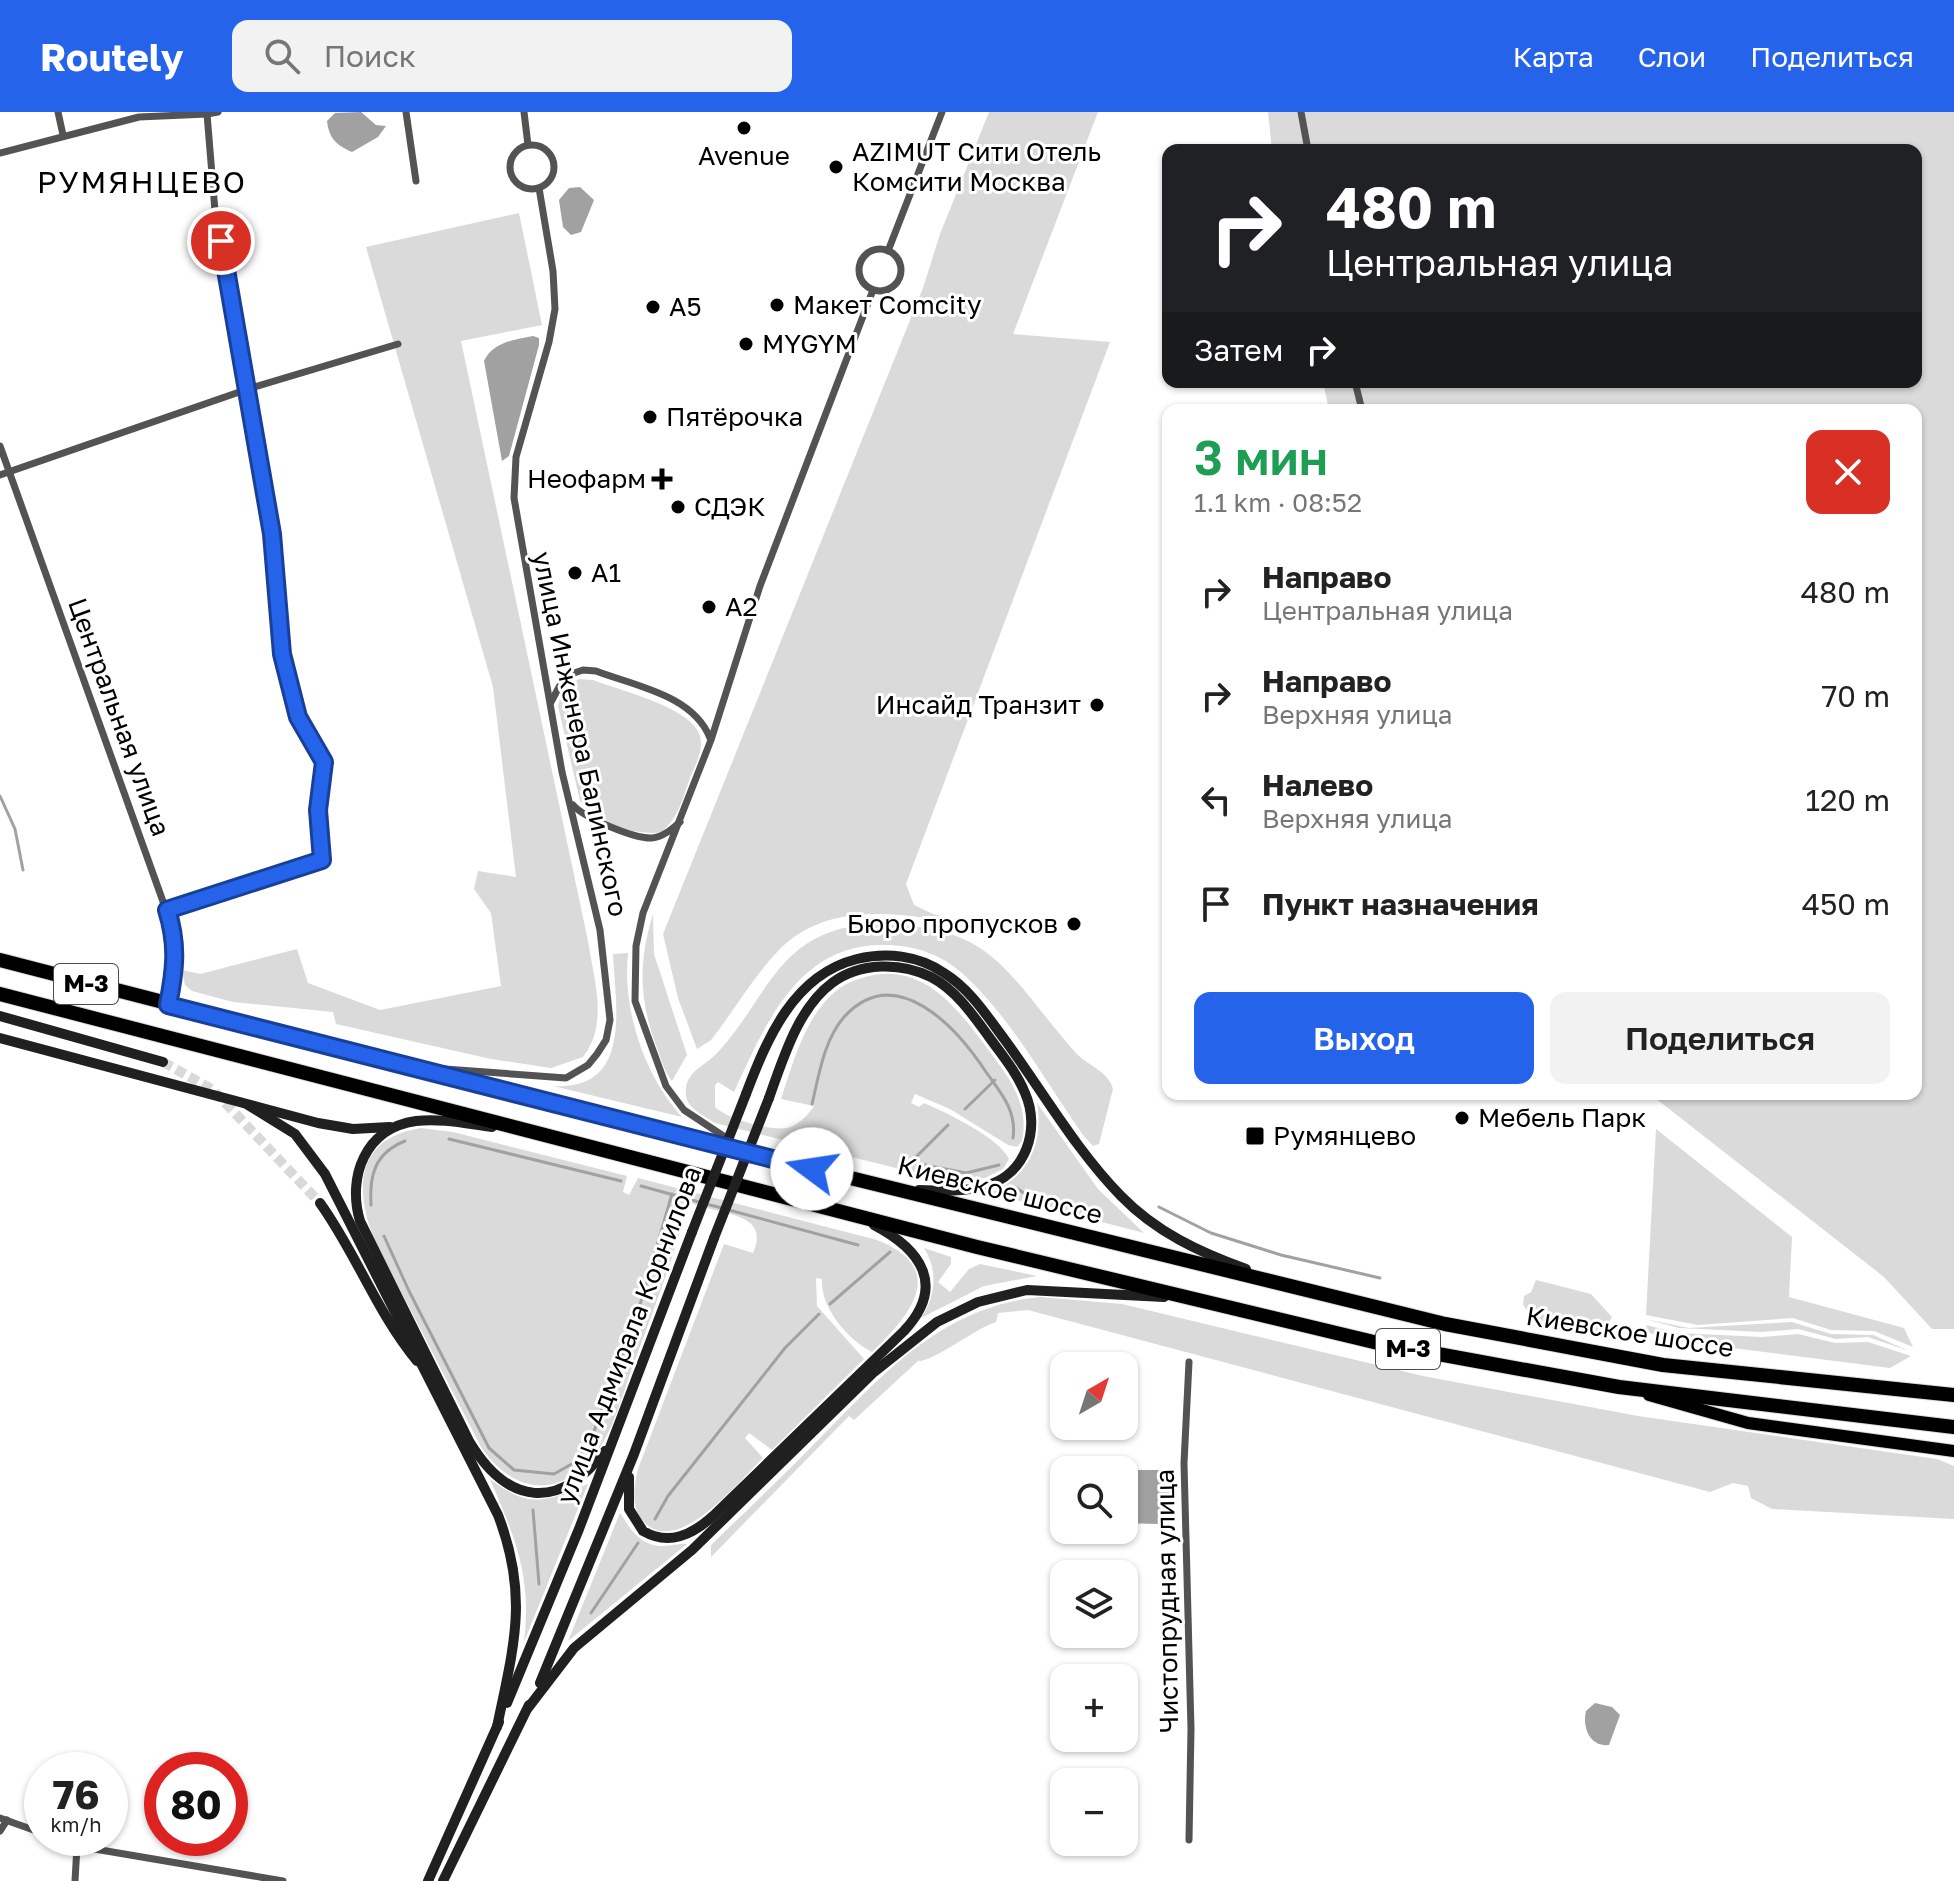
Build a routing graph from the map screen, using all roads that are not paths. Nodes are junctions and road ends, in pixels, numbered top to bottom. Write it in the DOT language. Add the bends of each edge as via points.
graph roads {
  1 [pos="58,112"];
  2 [pos="218,112"];
  3 [pos="406,112"];
  4 [pos="524,112"];
  5 [pos="942,112"];
  6 [pos="1301,112"];
  7 [pos="207,114"];
  8 [pos="63,135"];
  9 [pos="1307,144"];
  10 [pos="528,145"];
  11 [pos="0,153"];
  12 [pos="416,181"];
  13 [pos="539,188"];
  14 [pos="888,251"];
  15 [pos="873,290"];
  16 [pos="398,344"];
  17 [pos="248,389"];
  18 [pos="0,446"];
  19 [pos="10,471"];
  20 [pos="0,475"];
  21 [pos="550,705"];
  22 [pos="711,740"];
  23 [pos="569,799"];
  24 [pos="681,820"];
  25 [pos="167,910"];
  26 [pos="0,960"];
  27 [pos="0,994"];
  28 [pos="168,1005"];
  29 [pos="0,1016"];
  30 [pos="0,1038"];
  31 [pos="163,1062"];
  32 [pos="417,1066"];
  33 [pos="248,1105"];
  34 [pos="400,1126"];
  35 [pos="540,1132"];
  36 [pos="757,1155"];
  37 [pos="895,1189"];
  38 [pos="320,1203"];
  39 [pos="842,1212"];
  40 [pos="1331,1297"];
  41 [pos="1199,1300"];
  42 [pos="1189,1362"];
  43 [pos="429,1377"];
  44 [pos="1619,1387"];
  45 [pos="1954,1395"];
  46 [pos="1954,1427"];
  47 [pos="613,1439"];
  48 [pos="1954,1453"];
  49 [pos="634,1454"];
  50 [pos="528,1708"];
  51 [pos="497,1727"];
  52 [pos="4,1819"];
  53 [pos="24,1826"];
  54 [pos="0,1831"];
  55 [pos="1189,1840"];
  56 [pos="128,1855"];
  57 [pos="76,1856"];
  58 [pos="75,1881"];
  59 [pos="283,1881"];
  60 [pos="428,1881"];
  61 [pos="443,1881"];
  1 -- 8 [label="street"];
  2 -- 7 [label="street"];
  3 -- 12 [label="street"];
  4 -- 10 [label="street"];
  5 -- 14 [label="street"];
  6 -- 9 [label="street"];
  7 -- 8 [label="street" via="139,117"];
  7 -- 17 [label="street" via="215,211"];
  8 -- 11 [label="street"];
  10 -- 13 [label="street, улица Инженера Балинского" via="543,148 554,164 551,179"];
  10 -- 13 [label="street" via="513,155 511,174 524,188"];
  13 -- 21 [label="street, улица Инженера Балинского" via="555,309 516,457 514,498"];
  14 -- 15 [label="street" via="900,264 900,277 892,288"];
  14 -- 15 [label="street" via="872,251 862,260 862,281"];
  15 -- 22 [label="street" via="760,586"];
  16 -- 17 [label="street"];
  17 -- 19 [label="street"];
  17 -- 25 [label="street" via="272,534 282,654 298,717 324,762 318,810 322,860"];
  18 -- 19 [label="street, Центральная улица"];
  19 -- 20 [label="street"];
  19 -- 25 [label="street, Центральная улица"];
  21 -- 22 [label="street" via="565,676 596,671 681,703 699,718"];
  21 -- 23 [label="street, улица Инженера Балинского"];
  22 -- 24 [label="street"];
  23 -- 24 [label="street" via="583,815 640,837 661,836"];
  23 -- 32 [label="street, улица Инженера Балинского" via="600,930 610,1020 606,1040 588,1065 566,1078"];
  24 -- 36 [label="street" via="643,913 633,969 635,1001 654,1059 674,1098 711,1130"];
  25 -- 28 [label="street, Центральная улица" via="176,963"];
  26 -- 28 [label="highway, Киевское шоссе / М-3"];
  27 -- 35 [label="highway, Киевское шоссе / М-3"];
  28 -- 32 [label="highway, Киевское шоссе / М-3"];
  29 -- 31 [label="main road"];
  30 -- 33 [label="main road"];
  32 -- 36 [label="highway, Киевское шоссе / М-3"];
  33 -- 34 [label="main road" via="353,1129"];
  33 -- 43 [label="main road" via="307,1146"];
  34 -- 35 [label="main road" via="437,1121"];
  34 -- 47 [label="main road" via="381,1136 362,1158 355,1183 357,1209 481,1460 513,1486 551,1492 583,1477"];
  35 -- 39 [label="highway, Киевское шоссе / М-3"];
  36 -- 37 [label="highway, Киевское шоссе / М-3"];
  37 -- 40 [label="highway, Киевское шоссе / М-3"];
  37 -- 49 [label="main road, улица Адмирала Корнилова, bridge" via="988,1186 1016,1168 1031,1135 1029,1104 1016,1075 970,1011 940,983 890,966 836,980 807,1012 714,1238"];
  38 -- 43 [label="main road" via="384,1314"];
  39 -- 41 [label="highway, Киевское шоссе / М-3"];
  39 -- 49 [label="main road" via="884,1230 918,1260 925,1295 907,1328 690,1533 656,1537 633,1520 627,1490"];
  40 -- 45 [label="highway, Киевское шоссе / М-3" via="1615,1358"];
  40 -- 47 [label="main road, улица Адмирала Корнилова, bridge" via="1222,1261 1141,1215 1094,1164 970,996 924,962 880,955 821,974 778,1023"];
  41 -- 44 [label="highway, Киевское шоссе / М-3" via="1378,1343"];
  41 -- 50 [label="main road" via="1027,1290 978,1302 937,1322 874,1372 692,1550 574,1648"];
  42 -- 55 [label="street, Чистопрудная улица" via="1184,1463"];
  43 -- 51 [label="main road" via="498,1515 515,1568 515,1634"];
  44 -- 46 [label="highway, Киевское шоссе / М-3"];
  44 -- 48 [label="main road" via="1748,1423"];
  47 -- 51 [label="main road, улица Адмирала Корнилова"];
  49 -- 50 [label="main road, улица Адмирала Корнилова"];
  50 -- 61 [label="main road, улица Адмирала Корнилова"];
  51 -- 60 [label="main road, улица Адмирала Корнилова"];
  52 -- 53 [label="street"];
  52 -- 54 [label="street"];
  56 -- 59 [label="street"];
  57 -- 58 [label="street"];
}
